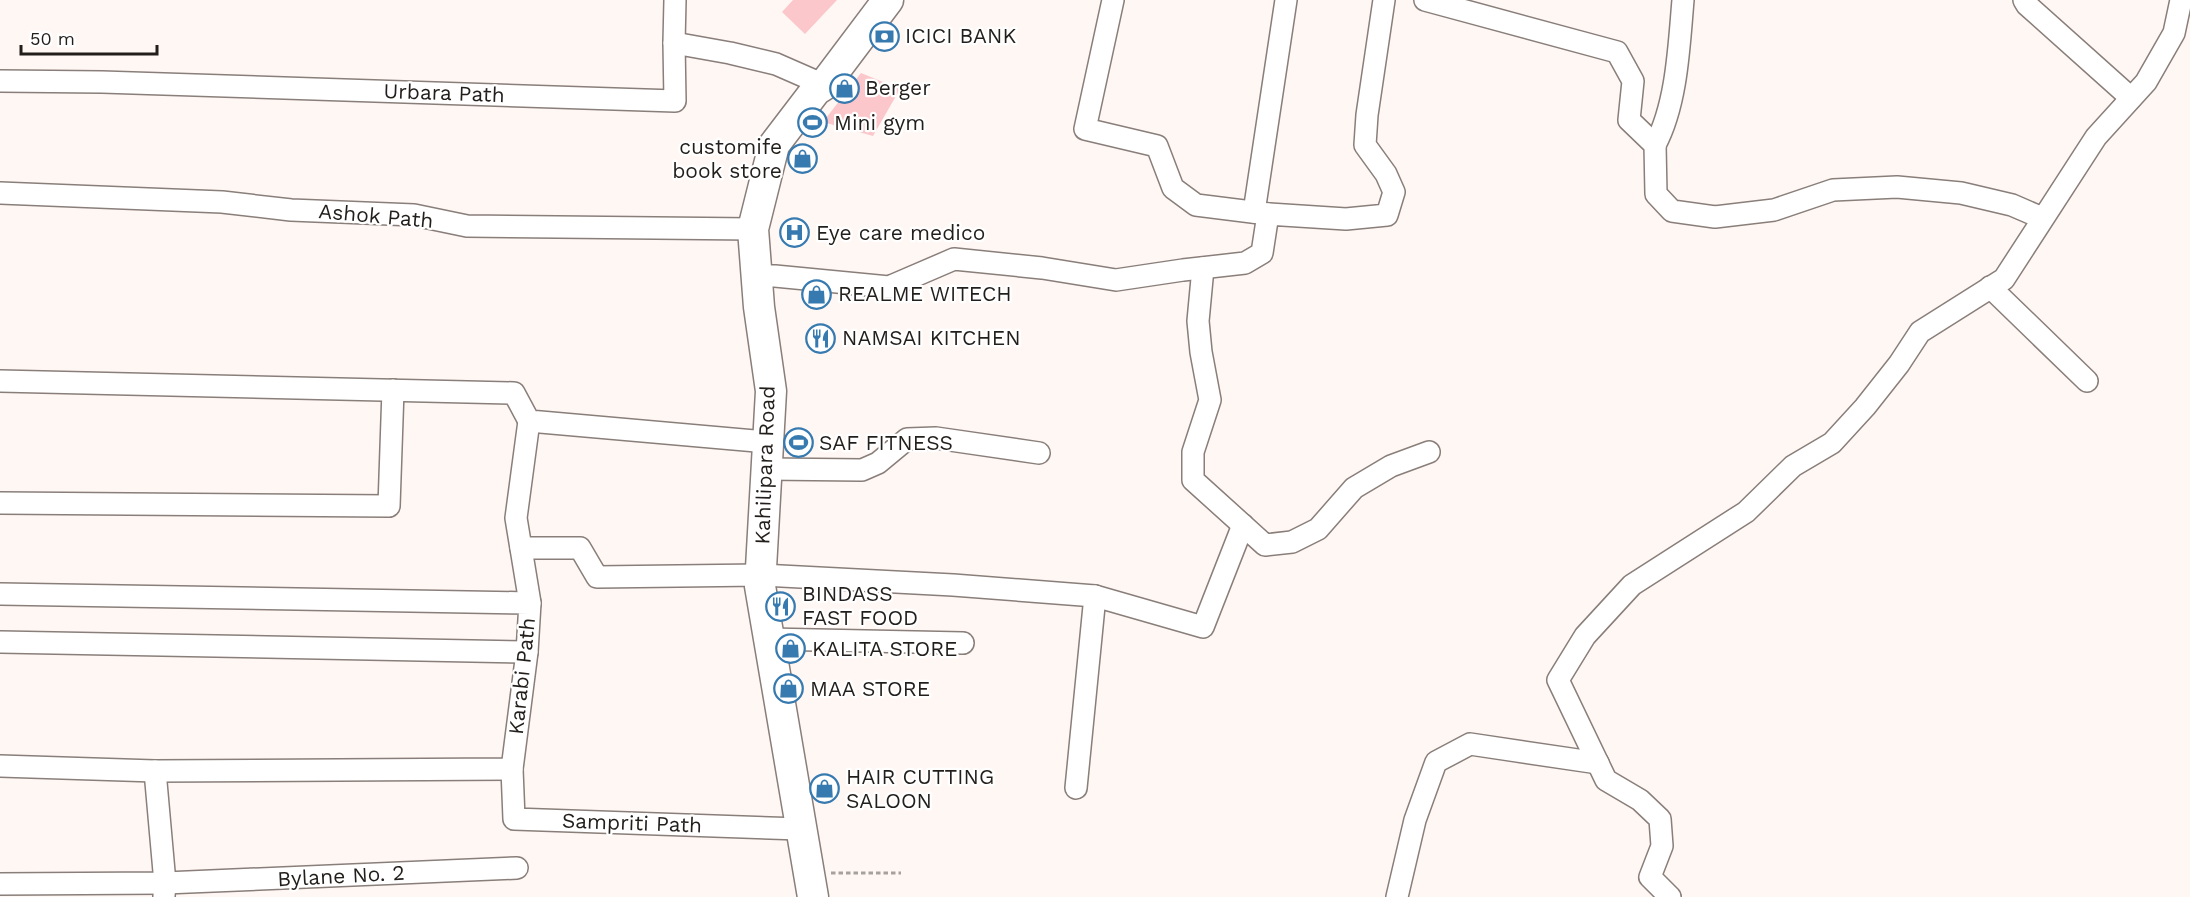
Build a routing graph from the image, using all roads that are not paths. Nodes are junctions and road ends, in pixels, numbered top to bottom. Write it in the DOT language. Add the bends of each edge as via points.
graph roads {
  1 [pos="675,0"];
  2 [pos="888,0"];
  3 [pos="1113,0"];
  4 [pos="1286,0"];
  5 [pos="1384,0"];
  6 [pos="1425,0"];
  7 [pos="1683,0"];
  8 [pos="2024,0"];
  9 [pos="2181,0"];
  10 [pos="674,44"];
  11 [pos="0,81"];
  12 [pos="824,85"];
  13 [pos="2131,98"];
  14 [pos="1655,145"];
  15 [pos="0,193"];
  16 [pos="1261,213"];
  17 [pos="2042,218"];
  18 [pos="753,229"];
  19 [pos="1203,268"];
  20 [pos="756,276"];
  21 [pos="1990,287"];
  22 [pos="0,381"];
  23 [pos="2087,381"];
  24 [pos="393,390"];
  25 [pos="529,421"];
  26 [pos="1429,452"];
  27 [pos="1039,453"];
  28 [pos="767,455"];
  29 [pos="0,503"];
  30 [pos="1243,525"];
  31 [pos="521,548"];
  32 [pos="760,575"];
  33 [pos="0,594"];
  34 [pos="1095,596"];
  35 [pos="530,603"];
  36 [pos="768,639"];
  37 [pos="0,642"];
  38 [pos="963,643"];
  39 [pos="527,652"];
  40 [pos="1598,763"];
  41 [pos="0,766"];
  42 [pos="512,769"];
  43 [pos="155,771"];
  44 [pos="1076,788"];
  45 [pos="800,830"];
  46 [pos="517,868"];
  47 [pos="0,884"];
  48 [pos="821,885"];
  49 [pos="164,890"];
  50 [pos="1397,897"];
  51 [pos="1670,897"];
  1 -- 10 [label="street"];
  2 -- 12 [label="main road, Kahilipara Road"];
  3 -- 16 [label="street" via="1084,129 1157,146 1173,188 1196,205"];
  4 -- 16 [label="street"];
  5 -- 16 [label="street" via="1365,145 1394,192 1387,215 1346,219"];
  6 -- 14 [label="street" via="1617,52 1633,81 1629,120"];
  7 -- 14 [label="street" via="1677,76"];
  8 -- 13 [label="street"];
  9 -- 13 [label="street" via="2174,33 2146,82"];
  10 -- 11 [label="street, Urbara Path" via="675,101"];
  10 -- 12 [label="street" via="776,64"];
  12 -- 18 [label="main road, Kahilipara Road" via="774,145"];
  13 -- 17 [label="street" via="2096,137"];
  14 -- 17 [label="street" via="1656,194 1672,211 1715,217 1774,210 1833,190 1897,187 1971,196 2012,205"];
  15 -- 18 [label="street, Ashok Path" via="414,215 468,226"];
  16 -- 19 [label="street" via="1262,253 1245,263"];
  17 -- 21 [label="street" via="2004,279"];
  18 -- 20 [label="main road, Kahilipara Road"];
  19 -- 20 [label="street" via="1116,280 954,259 889,287"];
  19 -- 30 [label="street" via="1198,321 1210,400 1193,452 1193,480"];
  20 -- 28 [label="main road, Kahilipara Road" via="771,391"];
  21 -- 23 [label="street"];
  21 -- 40 [label="street" via="1920,333 1865,407 1832,443 1793,466 1746,512 1632,585 1585,636 1558,680"];
  22 -- 24 [label="street"];
  24 -- 25 [label="street" via="514,393"];
  24 -- 29 [label="street" via="389,506"];
  25 -- 28 [label="street"];
  25 -- 31 [label="street" via="516,518"];
  26 -- 30 [label="street" via="1391,466 1354,489 1318,529 1292,542 1265,545"];
  27 -- 28 [label="street" via="936,438 907,438 878,463 862,470"];
  28 -- 32 [label="main road, Kahilipara Road"];
  30 -- 34 [label="street" via="1203,627"];
  31 -- 32 [label="street" via="580,548 597,577"];
  31 -- 35 [label="street"];
  32 -- 34 [label="street"];
  32 -- 36 [label="main road, Kahilipara Road"];
  33 -- 35 [label="street, Karabi Path"];
  34 -- 44 [label="street"];
  35 -- 39 [label="street, Karabi Path"];
  36 -- 38 [label="street"];
  36 -- 45 [label="main road, Kahilipara Road"];
  37 -- 39 [label="street"];
  39 -- 42 [label="street, Karabi Path"];
  40 -- 50 [label="street" via="1470,744 1436,762 1415,820"];
  40 -- 51 [label="street" via="1606,780 1640,800 1660,819 1662,846 1650,877"];
  41 -- 43 [label="street"];
  42 -- 43 [label="street"];
  42 -- 45 [label="street, Sampriti Path" via="514,819"];
  43 -- 49 [label="street"];
  45 -- 48 [label="main road, Kahilipara Road"];
  46 -- 49 [label="street, Bylane No. 2"];
  47 -- 49 [label="street, Bylane No. 2"];
}
